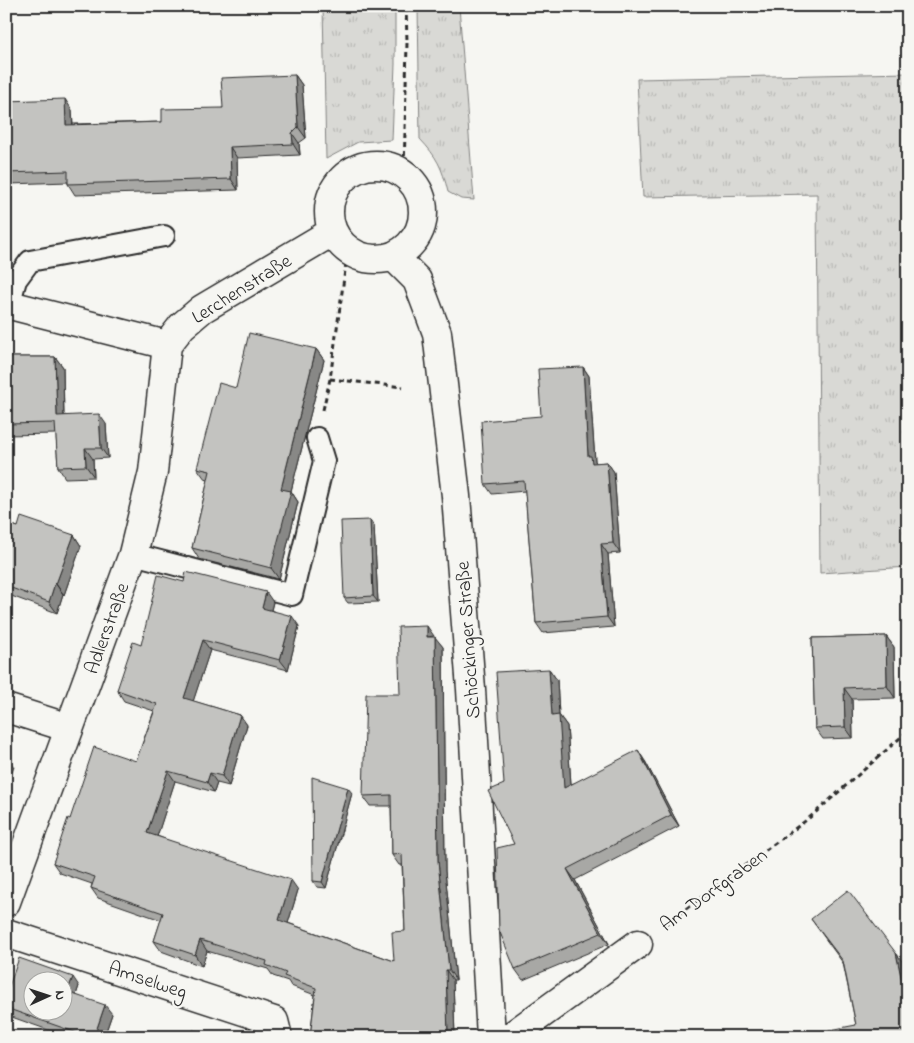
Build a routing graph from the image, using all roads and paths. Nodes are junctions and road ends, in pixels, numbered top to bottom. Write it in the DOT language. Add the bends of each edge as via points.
graph roads {
  1 [pos="406,6"];
  2 [pos="404,174"];
  3 [pos="164,236"];
  4 [pos="340,242"];
  5 [pos="394,257"];
  6 [pos="8,305"];
  7 [pos="167,345"];
  8 [pos="330,380"];
  9 [pos="403,387"];
  10 [pos="317,438"];
  11 [pos="133,554"];
  12 [pos="6,708"];
  13 [pos="69,728"];
  14 [pos="908,731"];
  15 [pos="6,902"];
  16 [pos="6,932"];
  17 [pos="638,944"];
  18 [pos="278,1037"];
  19 [pos="491,1037"];
  20 [pos="510,1037"];
  1 -- 2 [label="path"];
  2 -- 4 [label="street" via="388,165 370,164 353,170 339,181 330,197 328,215"];
  2 -- 5 [label="street" via="418,189 424,208 421,228 410,245"];
  3 -- 6 [label="lane" via="30,261 16,280"];
  4 -- 5 [label="street" via="370,260"];
  4 -- 7 [label="street, Lerchenstraße" via="202,309"];
  4 -- 8 [label="path"];
  5 -- 19 [label="street, Schöckinger Straße" via="417,280 437,333 458,525 471,688"];
  6 -- 7 [label="street"];
  7 -- 11 [label="street, Adlerstraße" via="153,472"];
  8 -- 9 [label="path"];
  8 -- 10 [label="path"];
  10 -- 11 [label="lane" via="324,461 292,595"];
  11 -- 13 [label="street, Adlerstraße"];
  12 -- 13 [label="street"];
  13 -- 15 [label="street, Adlerstraße"];
  14 -- 17 [label="path, Am Dorfgraben" via="808,819"];
  16 -- 18 [label="street, Amselweg" via="274,1021"];
  17 -- 20 [label="street, Am Dorfgraben"];
}
